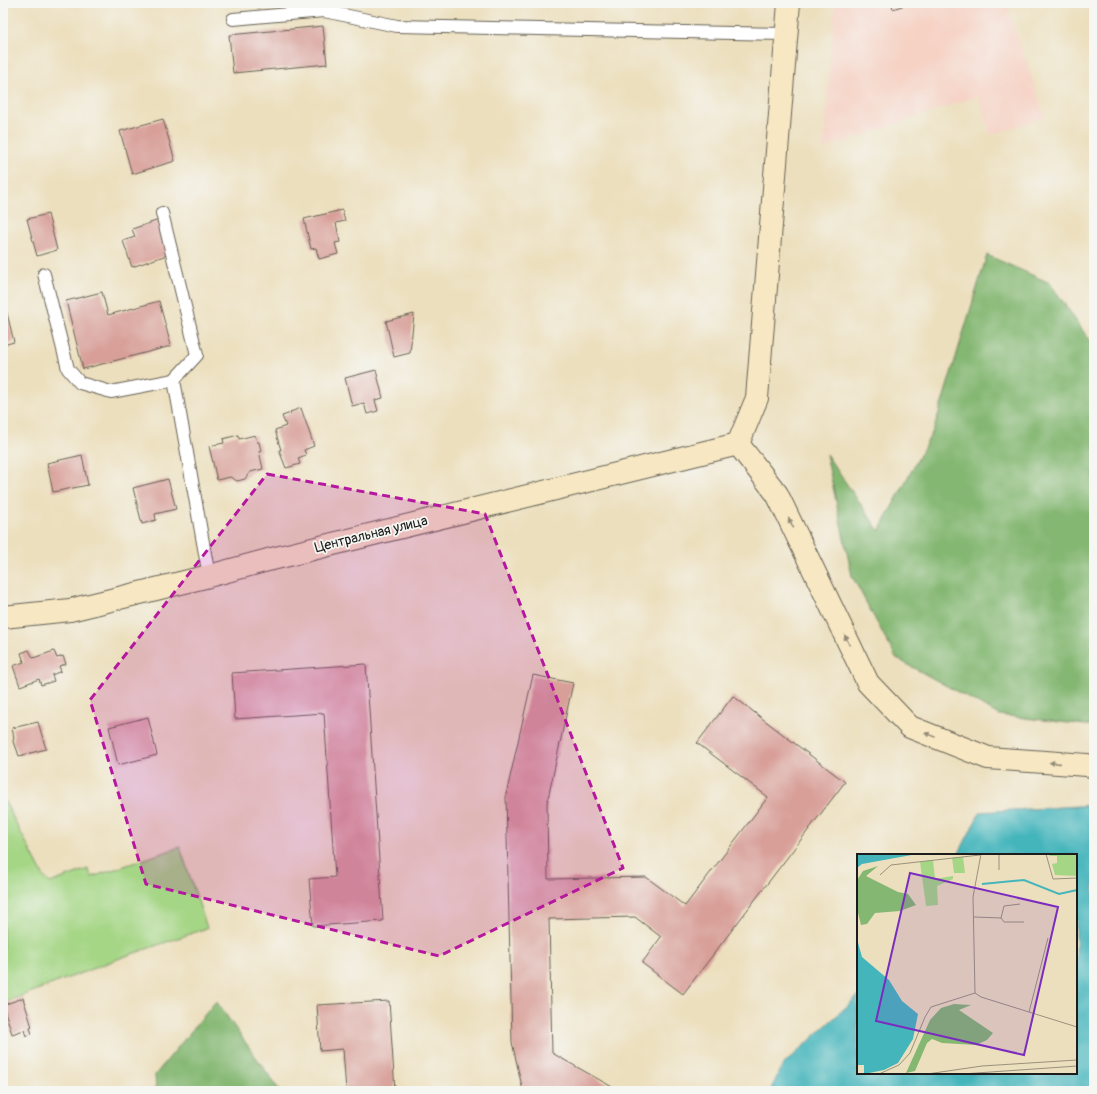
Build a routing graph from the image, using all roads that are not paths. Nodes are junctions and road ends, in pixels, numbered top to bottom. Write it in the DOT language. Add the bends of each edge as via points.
graph roads {
  1 [pos="789,3"];
  2 [pos="233,19"];
  3 [pos="786,34"];
  4 [pos="162,212"];
  5 [pos="44,274"];
  6 [pos="174,380"];
  7 [pos="738,444"];
  8 [pos="209,576"];
  9 [pos="3,617"];
  10 [pos="1094,767"];
  1 -- 3 [label="main road"];
  2 -- 3 [label="lane" via="324,11 397,26"];
  3 -- 7 [label="main road" via="757,398"];
  4 -- 6 [label="lane" via="197,355"];
  5 -- 6 [label="lane" via="68,369 80,383 111,392"];
  6 -- 8 [label="lane"];
  7 -- 8 [label="main road, Центральная улица"];
  10 -- 7 [label="main road, one-way" via="988,758 910,728 868,683 777,494"];
  8 -- 9 [label="main road, Центральная улица" via="70,610"];
}
